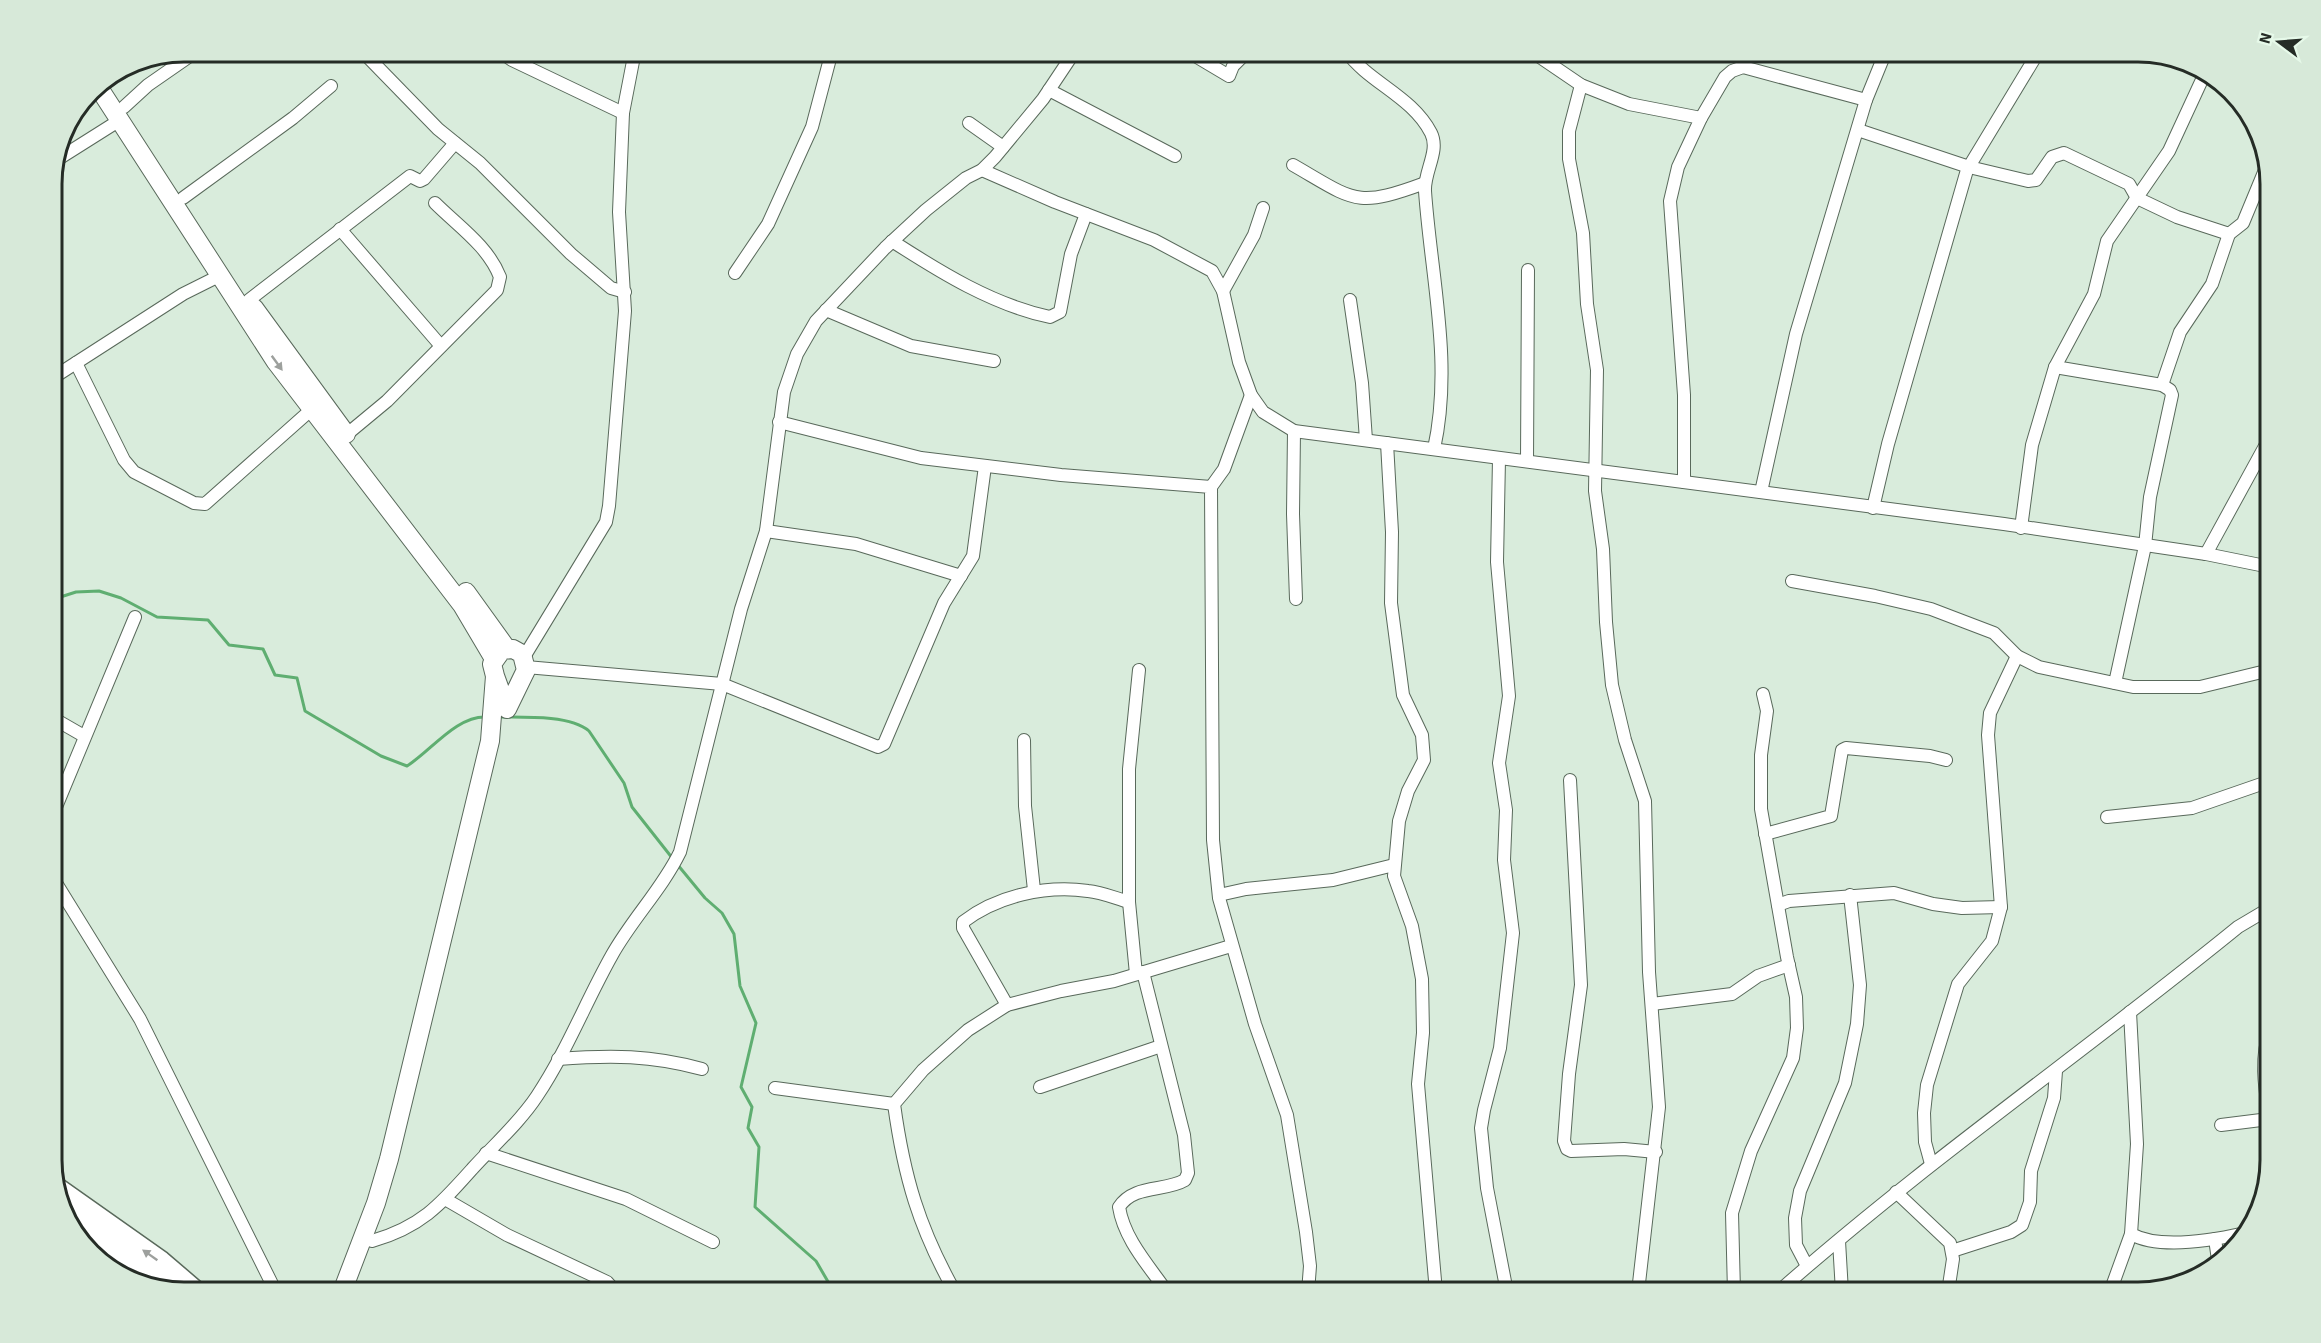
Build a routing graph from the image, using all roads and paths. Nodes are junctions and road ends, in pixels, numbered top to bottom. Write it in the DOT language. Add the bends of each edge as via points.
graph roads {
  1 [pos="181,62"];
  2 [pos="373,62"];
  3 [pos="516,62"];
  4 [pos="633,62"];
  5 [pos="829,62"];
  6 [pos="1068,62"];
  7 [pos="1205,62"];
  8 [pos="1237,62"];
  9 [pos="1356,62"];
  10 [pos="1548,62"];
  11 [pos="1882,62"];
  12 [pos="2032,62"];
  13 [pos="2202,80"];
  14 [pos="1581,85"];
  15 [pos="331,86"];
  16 [pos="110,87"];
  17 [pos="1049,90"];
  18 [pos="103,92"];
  19 [pos="1866,100"];
  20 [pos="122,113"];
  21 [pos="623,113"];
  22 [pos="1701,118"];
  23 [pos="969,123"];
  24 [pos="1858,130"];
  25 [pos="455,143"];
  26 [pos="1003,147"];
  27 [pos="66,153"];
  28 [pos="1175,156"];
  29 [pos="1293,165"];
  30 [pos="1969,167"];
  31 [pos="982,170"];
  32 [pos="1425,183"];
  33 [pos="2259,184"];
  34 [pos="183,198"];
  35 [pos="2137,198"];
  36 [pos="435,203"];
  37 [pos="1263,208"];
  38 [pos="1086,214"];
  39 [pos="340,229"];
  40 [pos="2229,234"];
  41 [pos="892,241"];
  42 [pos="1528,270"];
  43 [pos="735,273"];
  44 [pos="219,276"];
  45 [pos="1223,291"];
  46 [pos="625,292"];
  47 [pos="249,300"];
  48 [pos="1350,300"];
  49 [pos="826,310"];
  50 [pos="441,346"];
  51 [pos="993,361"];
  52 [pos="76,363"];
  53 [pos="2055,367"];
  54 [pos="62,372"];
  55 [pos="2162,385"];
  56 [pos="1251,395"];
  57 [pos="312,409"];
  58 [pos="779,422"];
  59 [pos="1294,431"];
  60 [pos="346,435"];
  61 [pos="1366,440"];
  62 [pos="1387,443"];
  63 [pos="1434,449"];
  64 [pos="2259,457"];
  65 [pos="1499,459"];
  66 [pos="1527,461"];
  67 [pos="985,466"];
  68 [pos="1595,472"];
  69 [pos="1684,482"];
  70 [pos="1211,487"];
  71 [pos="1761,492"];
  72 [pos="1873,508"];
  73 [pos="2021,528"];
  74 [pos="766,531"];
  75 [pos="2145,546"];
  76 [pos="2206,554"];
  77 [pos="2259,565"];
  78 [pos="962,576"];
  79 [pos="1792,581"];
  80 [pos="1296,599"];
  81 [pos="135,617"];
  82 [pos="2017,656"];
  83 [pos="509,661"];
  84 [pos="1139,670"];
  85 [pos="2260,673"];
  86 [pos="2115,683"];
  87 [pos="722,684"];
  88 [pos="1763,694"];
  89 [pos="501,714"];
  90 [pos="62,723"];
  91 [pos="84,736"];
  92 [pos="1024,740"];
  93 [pos="1946,760"];
  94 [pos="1570,780"];
  95 [pos="2260,785"];
  96 [pos="62,799"];
  97 [pos="2107,818"];
  98 [pos="1765,834"];
  99 [pos="1394,865"];
  100 [pos="1034,890"];
  101 [pos="62,893"];
  102 [pos="1219,895"];
  103 [pos="1850,895"];
  104 [pos="1129,902"];
  105 [pos="1778,905"];
  106 [pos="2001,907"];
  107 [pos="2260,914"];
  108 [pos="1231,946"];
  109 [pos="1789,965"];
  110 [pos="1139,973"];
  111 [pos="1007,1005"];
  112 [pos="1652,1005"];
  113 [pos="2130,1012"];
  114 [pos="1161,1046"];
  115 [pos="558,1059"];
  116 [pos="702,1069"];
  117 [pos="2056,1071"];
  118 [pos="1040,1087"];
  119 [pos="775,1088"];
  120 [pos="894,1104"];
  121 [pos="2260,1122"];
  122 [pos="2221,1125"];
  123 [pos="1656,1152"];
  124 [pos="486,1153"];
  125 [pos="1931,1164"];
  126 [pos="1896,1192"];
  127 [pos="67,1197"];
  128 [pos="445,1199"];
  129 [pos="85,1231"];
  130 [pos="2131,1234"];
  131 [pos="2233,1235"];
  132 [pos="2215,1239"];
  133 [pos="1839,1240"];
  134 [pos="372,1241"];
  135 [pos="713,1242"];
  136 [pos="1952,1251"];
  137 [pos="2217,1252"];
  138 [pos="1807,1266"];
  139 [pos="143,1274"];
  140 [pos="183,1282"];
  141 [pos="271,1282"];
  142 [pos="346,1282"];
  143 [pos="355,1282"];
  144 [pos="607,1282"];
  145 [pos="949,1282"];
  146 [pos="1160,1282"];
  147 [pos="1309,1282"];
  148 [pos="1435,1282"];
  149 [pos="1505,1282"];
  150 [pos="1639,1282"];
  151 [pos="1734,1282"];
  152 [pos="1789,1282"];
  153 [pos="1841,1282"];
  154 [pos="1950,1282"];
  155 [pos="2114,1282"];
  1 -- 20 [label="street" via="148,84"];
  2 -- 25 [label="street"];
  3 -- 21 [label="street"];
  4 -- 21 [label="street"];
  5 -- 43 [label="street" via="812,127 768,224"];
  6 -- 17 [label="street"];
  7 -- 8 [label="street" via="1229,76"];
  9 -- 32 [label="street" via="1406,102 1431,134 1434,147"];
  10 -- 14 [label="street"];
  11 -- 19 [label="street"];
  12 -- 30 [label="street"];
  13 -- 35 [label="street" via="2169,151"];
  14 -- 22 [label="street" via="1629,104"];
  14 -- 68 [label="street" via="1569,131 1569,159 1583,233 1587,304 1597,370"];
  15 -- 34 [label="street"];
  16 -- 20 [label="street"];
  17 -- 26 [label="street"];
  17 -- 28 [label="street"];
  18 -- 20 [label="street"];
  19 -- 22 [label="street" via="1743,68 1725,77"];
  19 -- 24 [label="street"];
  20 -- 27 [label="street"];
  20 -- 34 [label="street"];
  20 -- 44 [label="street"];
  21 -- 46 [label="street" via="619,213"];
  22 -- 69 [label="street" via="1678,167 1670,201 1684,395"];
  23 -- 26 [label="street"];
  24 -- 30 [label="street"];
  24 -- 71 [label="street" via="1796,334"];
  25 -- 39 [label="street" via="424,180 410,176"];
  25 -- 46 [label="street" via="571,254 611,288"];
  26 -- 31 [label="street"];
  29 -- 32 [label="street" via="1346,195 1363,199 1390,196"];
  30 -- 35 [label="street" via="2036,180 2052,157 2064,153 2129,184"];
  30 -- 72 [label="street"];
  31 -- 38 [label="street"];
  31 -- 41 [label="street" via="966,178"];
  32 -- 63 [label="street" via="1437,320 1443,347 1441,418"];
  33 -- 40 [label="street" via="2242,223"];
  34 -- 47 [label="street"];
  35 -- 40 [label="street" via="2177,217"];
  35 -- 53 [label="street" via="2107,241 2094,294"];
  36 -- 50 [label="street" via="474,239 500,277 492,298"];
  37 -- 45 [label="street" via="1254,235"];
  38 -- 41 [label="street" via="1071,254 1060,312 1050,317 969,286"];
  38 -- 45 [label="street" via="1154,240 1212,271"];
  39 -- 47 [label="street"];
  39 -- 50 [label="street"];
  40 -- 55 [label="street" via="2212,284 2181,332"];
  41 -- 49 [label="street"];
  42 -- 66 [label="street"];
  44 -- 52 [label="street" via="183,294"];
  44 -- 57 [label="street, one-way"];
  45 -- 56 [label="street" via="1239,362"];
  46 -- 83 [label="street" via="606,522"];
  47 -- 60 [label="street"];
  48 -- 61 [label="street"];
  49 -- 51 [label="street" via="911,346"];
  49 -- 58 [label="street" via="797,354"];
  50 -- 60 [label="street" via="387,401"];
  52 -- 54 [label="street"];
  52 -- 57 [label="street" via="124,460 134,472 194,503 205,504"];
  53 -- 55 [label="street"];
  53 -- 73 [label="street" via="2032,445"];
  55 -- 75 [label="street" via="2172,395 2150,497"];
  56 -- 59 [label="street" via="1263,412"];
  56 -- 70 [label="street" via="1224,469"];
  57 -- 83 [label="street"];
  58 -- 67 [label="street" via="921,458"];
  58 -- 74 [label="street"];
  59 -- 61 [label="street"];
  59 -- 80 [label="street"];
  60 -- 83 [label="street"];
  61 -- 62 [label="street"];
  62 -- 63 [label="street"];
  62 -- 99 [label="street" via="1391,603 1403,695 1422,735 1424,760 1408,791 1399,821"];
  63 -- 65 [label="street"];
  64 -- 76 [label="street"];
  65 -- 66 [label="street"];
  65 -- 149 [label="street" via="1497,562 1509,696 1499,764 1506,810 1504,860 1513,933 1500,1048 1481,1128 1487,1188"];
  66 -- 68 [label="street"];
  67 -- 70 [label="street"];
  67 -- 78 [label="street" via="973,556"];
  68 -- 69 [label="street"];
  68 -- 112 [label="street" via="1612,685 1645,801"];
  69 -- 71 [label="street"];
  70 -- 102 [label="street" via="1213,840"];
  71 -- 72 [label="street"];
  72 -- 73 [label="street"];
  73 -- 75 [label="street"];
  74 -- 78 [label="street" via="856,544"];
  74 -- 87 [label="street"];
  75 -- 76 [label="street"];
  75 -- 86 [label="street"];
  76 -- 77 [label="street"];
  78 -- 87 [label="street" via="936,619 884,744 878,747"];
  79 -- 82 [label="street" via="1931,609 1994,633"];
  81 -- 91 [label="street"];
  82 -- 86 [label="street" via="2039,667"];
  82 -- 106 [label="street" via="1990,713 1988,735"];
  83 -- 87 [label="street"];
  83 -- 89 [label="street"];
  83 -- 89 [label="street"];
  84 -- 104 [label="street" via="1129,770"];
  85 -- 86 [label="street" via="2200,687 2133,687"];
  87 -- 115 [label="street" via="680,852 612,954"];
  88 -- 98 [label="street" via="1767,711 1759,788"];
  89 -- 134 [label="street" via="406,1132"];
  89 -- 142 [label="street" via="389,1159"];
  90 -- 91 [label="street"];
  91 -- 96 [label="street"];
  92 -- 100 [label="street" via="1025,806"];
  93 -- 98 [label="street" via="1846,748 1842,750 1831,816"];
  94 -- 123 [label="street" via="1581,985 1564,1141 1571,1151"];
  95 -- 97 [label="street" via="2192,808"];
  98 -- 105 [label="street"];
  99 -- 102 [label="street" via="1333,880"];
  99 -- 148 [label="street" via="1422,979 1424,1033 1418,1084"];
  100 -- 104 [label="street" via="1088,891"];
  100 -- 111 [label="street" via="963,922"];
  101 -- 141 [label="street" via="140,1019"];
  102 -- 108 [label="street"];
  103 -- 105 [label="street"];
  103 -- 106 [label="street" via="1894,892 1933,904"];
  103 -- 138 [label="street" via="1860,985 1857,1024 1845,1083 1800,1191 1796,1245"];
  104 -- 110 [label="street"];
  105 -- 109 [label="street"];
  106 -- 125 [label="street" via="1992,941 1958,984 1927,1085 1924,1132"];
  107 -- 113 [label="street"];
  108 -- 110 [label="street"];
  108 -- 147 [label="street" via="1287,1115 1306,1232"];
  109 -- 112 [label="street" via="1758,976 1732,994"];
  109 -- 151 [label="street" via="1796,997 1793,1058 1751,1150 1732,1213"];
  110 -- 111 [label="street"];
  110 -- 114 [label="street"];
  111 -- 120 [label="street" via="968,1030 923,1070"];
  112 -- 123 [label="street" via="1659,1107"];
  113 -- 117 [label="street"];
  113 -- 130 [label="street" via="2137,1144"];
  114 -- 118 [label="street"];
  114 -- 146 [label="street" via="1184,1135 1188,1173 1176,1186 1147,1189 1125,1199 1119,1207 1123,1224"];
  115 -- 116 [label="street" via="646,1056"];
  115 -- 124 [label="street" via="537,1096"];
  117 -- 125 [label="street"];
  117 -- 136 [label="street" via="2054,1098 2031,1171 2030,1202 2022,1225"];
  119 -- 120 [label="street"];
  120 -- 145 [label="street" via="908,1187"];
  121 -- 122 [label="street"];
  123 -- 150 [label="street"];
  124 -- 128 [label="street"];
  124 -- 135 [label="street" via="626,1199"];
  125 -- 126 [label="street"];
  126 -- 133 [label="street"];
  126 -- 136 [label="street" via="1936,1227"];
  140 -- 127 [label="highway, one-way"];
  128 -- 134 [label="street" via="423,1220"];
  128 -- 144 [label="street" via="507,1235"];
  129 -- 139 [label="highway"];
  130 -- 132 [label="street" via="2163,1242"];
  130 -- 155 [label="street"];
  131 -- 132 [label="street"];
  132 -- 137 [label="street"];
  133 -- 138 [label="street"];
  133 -- 153 [label="street"];
  134 -- 143 [label="street"];
  136 -- 154 [label="street"];
  138 -- 152 [label="street"];
}
